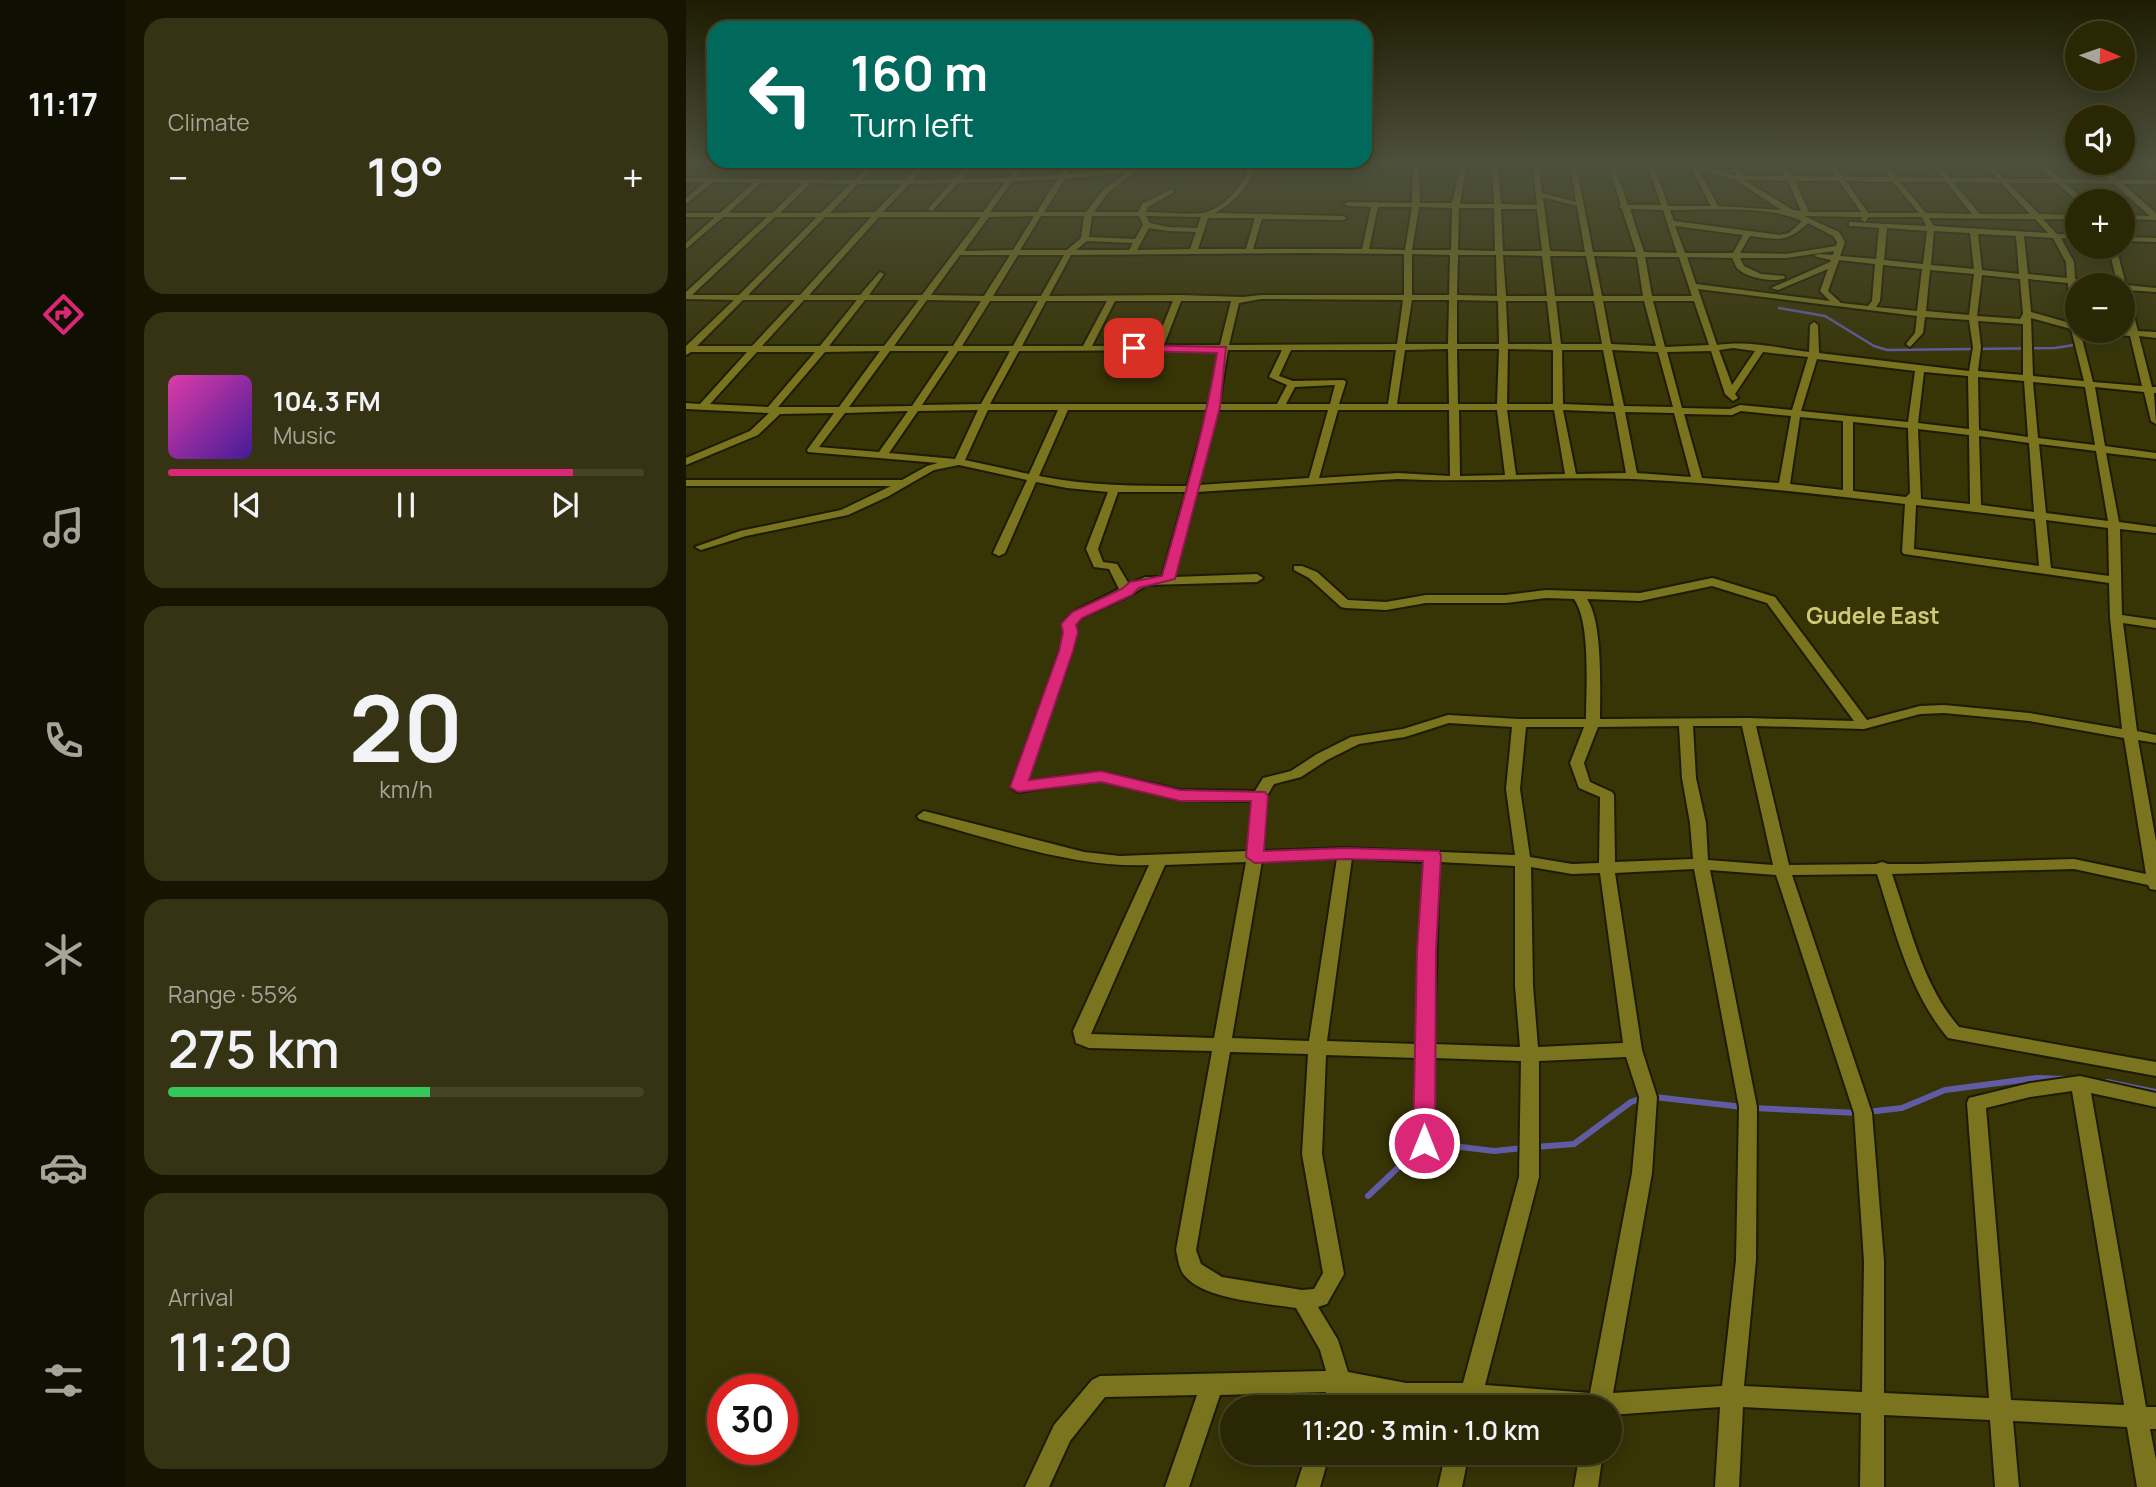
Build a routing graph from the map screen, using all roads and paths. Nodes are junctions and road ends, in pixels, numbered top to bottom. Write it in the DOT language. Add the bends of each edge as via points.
graph roads {
  1 [pos="705,230"];
  2 [pos="757,230"];
  3 [pos="810,230"];
  4 [pos="863,230"];
  5 [pos="973,230"];
  6 [pos="1028,230"];
  7 [pos="1083,230"];
  8 [pos="1144,230"];
  9 [pos="1200,230"];
  10 [pos="1255,230"];
  11 [pos="1369,230"];
  12 [pos="1412,230"];
  13 [pos="1456,230"];
  14 [pos="1499,230"];
  15 [pos="1545,230"];
  16 [pos="1585,230"];
  17 [pos="1632,230"];
  18 [pos="1672,230"];
  19 [pos="1725,230"];
  20 [pos="1796,230"];
  21 [pos="1830,230"];
  22 [pos="1882,230"];
  23 [pos="1931,230"];
  24 [pos="1965,230"];
  25 [pos="2050,230"];
  26 [pos="1974,231"];
  27 [pos="1748,232"];
  28 [pos="2020,234"];
  29 [pos="1780,237"];
  30 [pos="2056,237"];
  31 [pos="2065,237"];
  32 [pos="1085,239"];
  33 [pos="2135,239"];
  34 [pos="2156,240"];
  35 [pos="1139,241"];
  36 [pos="1839,245"];
  37 [pos="686,247"];
  38 [pos="1132,251"];
  39 [pos="1193,251"];
  40 [pos="1249,251"];
  41 [pos="1365,251"];
  42 [pos="1408,251"];
  43 [pos="1014,252"];
  44 [pos="1069,252"];
  45 [pos="1456,252"];
  46 [pos="956,253"];
  47 [pos="1499,253"];
  48 [pos="1548,253"];
  49 [pos="1589,253"];
  50 [pos="1802,253"];
  51 [pos="1641,255"];
  52 [pos="1683,256"];
  53 [pos="1735,256"];
  54 [pos="1786,256"];
  55 [pos="1859,260"];
  56 [pos="1833,261"];
  57 [pos="1878,263"];
  58 [pos="1926,267"];
  59 [pos="1978,273"];
  60 [pos="2072,273"];
  61 [pos="880,275"];
  62 [pos="2023,277"];
  63 [pos="1782,280"];
  64 [pos="2065,280"];
  65 [pos="1693,286"];
  66 [pos="2135,288"];
  67 [pos="2156,290"];
  68 [pos="1765,295"];
  69 [pos="1408,296"];
  70 [pos="1453,296"];
  71 [pos="686,297"];
  72 [pos="928,297"];
  73 [pos="985,297"];
  74 [pos="1045,297"];
  75 [pos="1114,297"];
  76 [pos="1179,297"];
  77 [pos="1501,297"];
  78 [pos="741,298"];
  79 [pos="799,298"];
  80 [pos="861,298"];
  81 [pos="1551,298"];
  82 [pos="1599,298"];
  83 [pos="1240,299"];
  84 [pos="1648,299"];
  85 [pos="1698,299"];
  86 [pos="1838,304"];
  87 [pos="1870,309"];
  88 [pos="1921,311"];
  89 [pos="2027,316"];
  90 [pos="1973,317"];
  91 [pos="1814,325"];
  92 [pos="2065,325"];
  93 [pos="2135,333"];
  94 [pos="2156,335"];
  95 [pos="2135,339"];
  96 [pos="2080,343"];
  97 [pos="1910,344"];
  98 [pos="1402,346"];
  99 [pos="1453,346"];
  100 [pos="1019,347"];
  101 [pos="1087,347"];
  102 [pos="1504,347"];
  103 [pos="1608,347"];
  104 [pos="1762,347"];
  105 [pos="956,348"];
  106 [pos="1158,348"];
  107 [pos="1288,348"];
  108 [pos="1557,348"];
  109 [pos="754,349"];
  110 [pos="823,349"];
  111 [pos="885,349"];
  112 [pos="1660,349"];
  113 [pos="1714,349"];
  114 [pos="687,350"];
  115 [pos="1223,350"];
  116 [pos="1814,354"];
  117 [pos="1920,369"];
  118 [pos="1973,373"];
  119 [pos="2028,377"];
  120 [pos="2089,383"];
  121 [pos="1292,384"];
  122 [pos="2152,390"];
  123 [pos="1730,394"];
  124 [pos="686,406"];
  125 [pos="702,407"];
  126 [pos="984,407"];
  127 [pos="1214,407"];
  128 [pos="1280,407"];
  129 [pos="1332,407"];
  130 [pos="1391,407"];
  131 [pos="1502,407"];
  132 [pos="1558,407"];
  133 [pos="843,408"];
  134 [pos="915,408"];
  135 [pos="1064,408"];
  136 [pos="1454,408"];
  137 [pos="1740,408"];
  138 [pos="775,409"];
  139 [pos="1621,409"];
  140 [pos="1675,410"];
  141 [pos="1796,412"];
  142 [pos="1848,419"];
  143 [pos="2156,421"];
  144 [pos="1913,425"];
  145 [pos="1973,433"];
  146 [pos="2035,440"];
  147 [pos="2101,448"];
  148 [pos="882,456"];
  149 [pos="2156,456"];
  150 [pos="686,462"];
  151 [pos="959,462"];
  152 [pos="1035,476"];
  153 [pos="1632,476"];
  154 [pos="1571,477"];
  155 [pos="1511,478"];
  156 [pos="1455,479"];
  157 [pos="1697,479"];
  158 [pos="1312,481"];
  159 [pos="686,483"];
  160 [pos="904,483"];
  161 [pos="1784,487"];
  162 [pos="1114,489"];
  163 [pos="1193,489"];
  164 [pos="1849,493"];
  165 [pos="1914,498"];
  166 [pos="1976,508"];
  167 [pos="2041,516"];
  168 [pos="2114,525"];
  169 [pos="2156,530"];
  170 [pos="701,547"];
  171 [pos="999,553"];
  172 [pos="1298,568"];
  173 [pos="2045,569"];
  174 [pos="1257,578"];
  175 [pos="1168,579"];
  176 [pos="2115,580"];
  177 [pos="1127,592"];
  178 [pos="1577,594"];
  179 [pos="2116,618"];
  180 [pos="2156,624"];
  181 [pos="1593,722"];
  182 [pos="1748,722"];
  183 [pos="1519,723"];
  184 [pos="1686,724"];
  185 [pos="1864,725"];
  186 [pos="2130,734"];
  187 [pos="2156,739"];
  188 [pos="1259,796"];
  189 [pos="924,816"];
  190 [pos="1345,853"];
  191 [pos="1432,856"];
  192 [pos="1255,857"];
  193 [pos="1160,858"];
  194 [pos="1523,860"];
  195 [pos="1701,864"];
  196 [pos="1882,867"];
  197 [pos="1606,869"];
  198 [pos="1783,869"];
  199 [pos="2156,882"];
  200 [pos="1223,1045"];
  201 [pos="1317,1050"];
  202 [pos="1633,1050"];
  203 [pos="1424,1051"];
  204 [pos="1530,1055"];
  205 [pos="2156,1069"];
  206 [pos="2080,1083"];
  207 [pos="2156,1100"];
  208 [pos="1424,1143"];
  209 [pos="1302,1300"];
  210 [pos="1340,1381"];
  211 [pos="1212,1385"];
  212 [pos="1336,1395"];
  213 [pos="1416,1395"];
  214 [pos="1470,1395"];
  215 [pos="1601,1395"];
  216 [pos="1732,1396"];
  217 [pos="1622,1404"];
  218 [pos="1872,1405"];
  219 [pos="1998,1410"];
  220 [pos="2146,1418"];
  221 [pos="1314,1465"];
  222 [pos="1455,1465"];
  223 [pos="1590,1465"];
  224 [pos="1037,1487"];
  225 [pos="1177,1487"];
  226 [pos="1308,1487"];
  227 [pos="1450,1487"];
  228 [pos="1586,1487"];
  229 [pos="1727,1487"];
  230 [pos="1872,1487"];
  231 [pos="2007,1487"];
  232 [pos="2149,1487"];
  1 -- 37 [label="street"];
  2 -- 71 [label="street"];
  3 -- 78 [label="street"];
  4 -- 79 [label="street"];
  5 -- 46 [label="street"];
  6 -- 43 [label="street"];
  7 -- 32 [label="street"];
  8 -- 35 [label="street"];
  9 -- 39 [label="street"];
  10 -- 40 [label="street"];
  11 -- 41 [label="street"];
  12 -- 42 [label="street"];
  13 -- 45 [label="street"];
  14 -- 47 [label="street"];
  15 -- 48 [label="street"];
  16 -- 49 [label="street"];
  17 -- 51 [label="street"];
  18 -- 52 [label="street"];
  19 -- 27 [label="street"];
  20 -- 29 [label="street"];
  21 -- 36 [label="street"];
  22 -- 57 [label="street"];
  23 -- 58 [label="street"];
  24 -- 26 [label="street"];
  25 -- 30 [label="street"];
  26 -- 28 [label="street"];
  26 -- 59 [label="street"];
  27 -- 29 [label="street"];
  27 -- 53 [label="street"];
  28 -- 30 [label="street"];
  28 -- 62 [label="street"];
  29 -- 50 [label="street"];
  30 -- 31 [label="street"];
  30 -- 60 [label="street"];
  32 -- 35 [label="street"];
  32 -- 44 [label="street"];
  33 -- 34 [label="street"];
  35 -- 38 [label="street"];
  36 -- 50 [label="street"];
  36 -- 55 [label="street"];
  36 -- 56 [label="street"];
  38 -- 39 [label="street"];
  38 -- 44 [label="street"];
  39 -- 40 [label="street"];
  40 -- 41 [label="street"];
  41 -- 42 [label="street"];
  42 -- 45 [label="street"];
  42 -- 69 [label="street"];
  43 -- 44 [label="street"];
  43 -- 46 [label="street"];
  43 -- 73 [label="street"];
  44 -- 74 [label="street"];
  45 -- 47 [label="street"];
  45 -- 70 [label="street"];
  46 -- 72 [label="street"];
  47 -- 48 [label="street"];
  47 -- 77 [label="street"];
  48 -- 49 [label="street"];
  48 -- 81 [label="street"];
  49 -- 51 [label="street"];
  49 -- 82 [label="street"];
  50 -- 54 [label="street"];
  50 -- 56 [label="street"];
  51 -- 52 [label="street"];
  51 -- 84 [label="street"];
  52 -- 53 [label="street"];
  52 -- 65 [label="street"];
  53 -- 54 [label="street"];
  53 -- 63 [label="street" via="1749,273"];
  54 -- 63 [label="street"];
  55 -- 56 [label="street"];
  55 -- 57 [label="street"];
  56 -- 63 [label="street"];
  56 -- 86 [label="street" via="1824,291"];
  57 -- 58 [label="street"];
  57 -- 87 [label="street" via="1876,300"];
  58 -- 59 [label="street"];
  58 -- 88 [label="street"];
  59 -- 62 [label="street"];
  59 -- 90 [label="street"];
  61 -- 80 [label="street"];
  62 -- 64 [label="street"];
  62 -- 89 [label="street"];
  63 -- 68 [label="street"];
  65 -- 68 [label="street"];
  65 -- 85 [label="street"];
  66 -- 67 [label="street"];
  68 -- 86 [label="street"];
  69 -- 70 [label="street"];
  69 -- 83 [label="street"];
  69 -- 98 [label="street"];
  70 -- 77 [label="street"];
  70 -- 99 [label="street"];
  71 -- 78 [label="street"];
  72 -- 73 [label="street"];
  72 -- 80 [label="street"];
  72 -- 111 [label="street"];
  73 -- 74 [label="street"];
  73 -- 105 [label="street"];
  74 -- 75 [label="street"];
  74 -- 100 [label="street"];
  75 -- 76 [label="street"];
  75 -- 101 [label="street"];
  76 -- 83 [label="street"];
  76 -- 106 [label="street"];
  77 -- 81 [label="street"];
  77 -- 102 [label="street"];
  78 -- 79 [label="street"];
  78 -- 114 [label="street"];
  79 -- 80 [label="street"];
  79 -- 109 [label="street"];
  80 -- 110 [label="street"];
  81 -- 82 [label="street"];
  81 -- 108 [label="street"];
  82 -- 84 [label="street"];
  82 -- 103 [label="street"];
  83 -- 115 [label="street" via="1235,301"];
  84 -- 85 [label="street"];
  84 -- 112 [label="street"];
  85 -- 113 [label="street"];
  86 -- 87 [label="street"];
  87 -- 88 [label="street"];
  88 -- 90 [label="street"];
  88 -- 97 [label="street" via="1919,333"];
  89 -- 90 [label="street" via="2015,322"];
  89 -- 92 [label="street"];
  89 -- 119 [label="street"];
  90 -- 118 [label="street" via="1977,347"];
  91 -- 116 [label="street"];
  93 -- 94 [label="street"];
  95 -- 122 [label="street"];
  96 -- 120 [label="street"];
  98 -- 99 [label="street"];
  98 -- 107 [label="street"];
  98 -- 130 [label="street"];
  99 -- 102 [label="street"];
  99 -- 136 [label="street"];
  100 -- 101 [label="street"];
  100 -- 105 [label="street"];
  100 -- 126 [label="street"];
  101 -- 106 [label="street"];
  102 -- 108 [label="street"];
  102 -- 131 [label="street"];
  103 -- 108 [label="street"];
  103 -- 112 [label="street"];
  103 -- 139 [label="street"];
  104 -- 113 [label="street"];
  104 -- 116 [label="street"];
  104 -- 123 [label="street"];
  105 -- 111 [label="street"];
  105 -- 134 [label="street"];
  106 -- 115 [label="street"];
  107 -- 115 [label="street"];
  107 -- 121 [label="street" via="1274,377"];
  108 -- 132 [label="street"];
  109 -- 110 [label="street"];
  109 -- 114 [label="street"];
  109 -- 125 [label="street"];
  110 -- 111 [label="street"];
  110 -- 138 [label="street"];
  111 -- 133 [label="street"];
  112 -- 113 [label="street"];
  112 -- 140 [label="street"];
  113 -- 123 [label="street"];
  115 -- 127 [label="street"];
  116 -- 117 [label="street"];
  116 -- 141 [label="street"];
  117 -- 118 [label="street"];
  117 -- 144 [label="street"];
  118 -- 119 [label="street"];
  118 -- 145 [label="street"];
  119 -- 120 [label="street"];
  119 -- 146 [label="street"];
  120 -- 122 [label="street"];
  120 -- 147 [label="street"];
  121 -- 128 [label="street"];
  121 -- 129 [label="street" via="1340,382"];
  122 -- 143 [label="street"];
  123 -- 137 [label="street"];
  124 -- 125 [label="street"];
  125 -- 138 [label="street"];
  126 -- 134 [label="street"];
  126 -- 135 [label="street"];
  126 -- 151 [label="street"];
  127 -- 128 [label="street"];
  127 -- 135 [label="street"];
  127 -- 163 [label="street"];
  128 -- 129 [label="street"];
  129 -- 130 [label="street"];
  129 -- 158 [label="street" via="1328,439"];
  130 -- 136 [label="street"];
  131 -- 132 [label="street"];
  131 -- 136 [label="street"];
  131 -- 155 [label="street"];
  132 -- 139 [label="street"];
  132 -- 154 [label="street"];
  133 -- 134 [label="street"];
  133 -- 138 [label="street"];
  133 -- 148 [label="street" via="812,450"];
  134 -- 148 [label="street"];
  135 -- 152 [label="street"];
  136 -- 156 [label="street"];
  137 -- 140 [label="street" via="1732,412"];
  137 -- 141 [label="street"];
  138 -- 150 [label="street" via="754,433"];
  139 -- 140 [label="street"];
  139 -- 153 [label="street"];
  140 -- 157 [label="street"];
  141 -- 142 [label="street"];
  141 -- 161 [label="street"];
  142 -- 144 [label="street"];
  142 -- 164 [label="street"];
  144 -- 145 [label="street"];
  144 -- 165 [label="street"];
  145 -- 146 [label="street"];
  145 -- 166 [label="street"];
  146 -- 147 [label="street"];
  146 -- 167 [label="street"];
  147 -- 149 [label="street"];
  147 -- 168 [label="street"];
  148 -- 151 [label="street"];
  151 -- 152 [label="street"];
  151 -- 160 [label="street" via="931,468"];
  152 -- 162 [label="street" via="1067,485"];
  152 -- 171 [label="street"];
  153 -- 154 [label="street"];
  153 -- 157 [label="street"];
  154 -- 155 [label="street"];
  155 -- 156 [label="street"];
  156 -- 158 [label="street" via="1398,476"];
  157 -- 161 [label="street"];
  158 -- 163 [label="street"];
  159 -- 160 [label="street"];
  160 -- 170 [label="street" via="844,513 744,533"];
  161 -- 164 [label="street"];
  162 -- 163 [label="street"];
  162 -- 177 [label="street" via="1092,549 1098,565 1113,566 1119,573"];
  163 -- 175 [label="street"];
  164 -- 165 [label="street"];
  165 -- 166 [label="street"];
  165 -- 173 [label="street" via="1908,552"];
  166 -- 167 [label="street"];
  167 -- 168 [label="street"];
  167 -- 173 [label="street"];
  168 -- 169 [label="street"];
  168 -- 176 [label="street"];
  172 -- 178 [label="street" via="1313,575 1345,604 1386,606 1426,599"];
  173 -- 176 [label="street"];
  174 -- 175 [label="street"];
  175 -- 177 [label="street" via="1145,580"];
  176 -- 179 [label="street"];
  177 -- 188 [label="street" via="1077,615 1068,624 1071,632 1066,651 1018,787 1101,776 1180,795"];
  178 -- 181 [label="street" via="1587,608"];
  178 -- 185 [label="street" via="1640,597 1712,582 1771,600"];
  179 -- 180 [label="street"];
  179 -- 186 [label="street"];
  181 -- 183 [label="street"];
  181 -- 184 [label="street"];
  181 -- 197 [label="street" via="1577,763 1584,785 1607,795"];
  182 -- 184 [label="street"];
  182 -- 185 [label="street"];
  182 -- 198 [label="street"];
  183 -- 188 [label="street" via="1448,719 1405,733 1356,740 1296,774 1268,781"];
  183 -- 194 [label="street" via="1513,789"];
  184 -- 195 [label="street"];
  185 -- 186 [label="street" via="1920,710 1944,709"];
  186 -- 187 [label="street"];
  186 -- 199 [label="street"];
  188 -- 192 [label="street"];
  189 -- 193 [label="street" via="1084,858"];
  190 -- 191 [label="street"];
  190 -- 192 [label="street"];
  190 -- 201 [label="street"];
  191 -- 194 [label="street"];
  191 -- 203 [label="street"];
  192 -- 193 [label="street"];
  192 -- 200 [label="street"];
  193 -- 200 [label="street" via="1082,1038"];
  194 -- 197 [label="street" via="1572,869"];
  194 -- 204 [label="street" via="1524,986"];
  195 -- 197 [label="street"];
  195 -- 198 [label="street"];
  195 -- 216 [label="street" via="1748,1107 1746,1259"];
  196 -- 198 [label="street"];
  196 -- 199 [label="street" via="2074,864"];
  196 -- 205 [label="street" via="1923,980 1943,1024 1954,1033"];
  197 -- 202 [label="street"];
  198 -- 218 [label="street" via="1863,1113 1874,1261"];
  200 -- 201 [label="street"];
  200 -- 209 [label="street" via="1186,1250 1192,1270 1218,1286"];
  201 -- 203 [label="street"];
  201 -- 209 [label="street" via="1312,1154 1334,1274 1320,1297"];
  202 -- 204 [label="street"];
  202 -- 215 [label="street" via="1648,1097 1642,1173"];
  203 -- 204 [label="street"];
  203 -- 208 [label="street"];
  204 -- 214 [label="street" via="1529,1177"];
  206 -- 207 [label="street"];
  206 -- 219 [label="street" via="1976,1103"];
  206 -- 220 [label="street"];
  209 -- 210 [label="street" via="1330,1347"];
  210 -- 211 [label="street"];
  210 -- 212 [label="street"];
  210 -- 213 [label="street"];
  211 -- 224 [label="street" via="1100,1387 1062,1433"];
  211 -- 225 [label="street"];
  216 -- 217 [label="street"];
  216 -- 218 [label="street"];
  216 -- 229 [label="street"];
  218 -- 219 [label="street"];
  218 -- 230 [label="street"];
  219 -- 220 [label="street"];
  219 -- 231 [label="street"];
  220 -- 232 [label="street"];
  221 -- 226 [label="street"];
  222 -- 227 [label="street"];
  223 -- 228 [label="street"];
}
